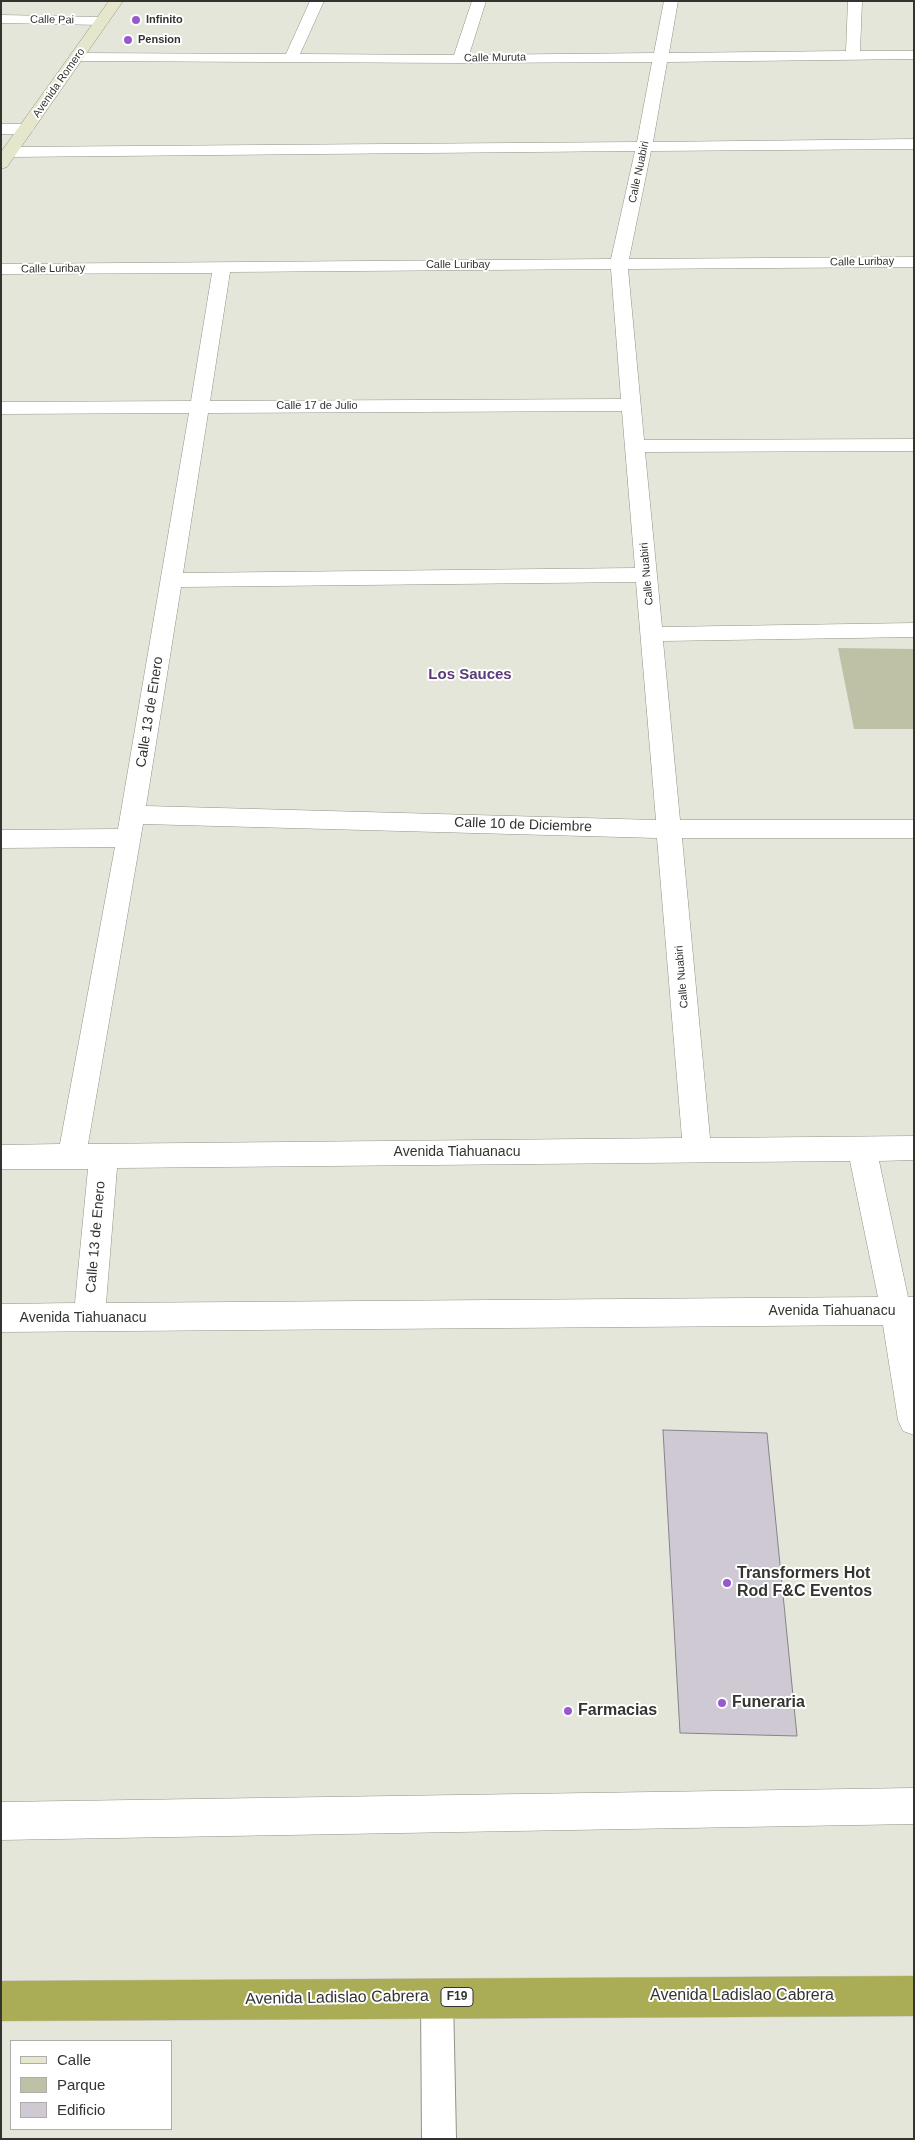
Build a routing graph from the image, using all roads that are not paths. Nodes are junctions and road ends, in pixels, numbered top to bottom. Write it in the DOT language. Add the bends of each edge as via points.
graph roads {
  1 [pos="116,1"];
  2 [pos="317,1"];
  3 [pos="479,1"];
  4 [pos="671,1"];
  5 [pos="856,1"];
  6 [pos="1,19"];
  7 [pos="102,21"];
  8 [pos="853,55"];
  9 [pos="914,55"];
  10 [pos="661,56"];
  11 [pos="76,57"];
  12 [pos="291,58"];
  13 [pos="460,59"];
  14 [pos="1,129"];
  15 [pos="26,129"];
  16 [pos="914,144"];
  17 [pos="644,146"];
  18 [pos="6,158"];
  19 [pos="914,262"];
  20 [pos="619,264"];
  21 [pos="222,267"];
  22 [pos="1,269"];
  23 [pos="632,405"];
  24 [pos="199,407"];
  25 [pos="1,408"];
  26 [pos="914,445"];
  27 [pos="636,446"];
  28 [pos="647,575"];
  29 [pos="172,580"];
  30 [pos="914,630"];
  31 [pos="652,634"];
  32 [pos="131,827"];
  33 [pos="669,829"];
  34 [pos="914,829"];
  35 [pos="1,839"];
  36 [pos="862,1148"];
  37 [pos="914,1148"];
  38 [pos="697,1150"];
  39 [pos="104,1155"];
  40 [pos="1,1156"];
  41 [pos="72,1156"];
  42 [pos="905,1311"];
  43 [pos="1,1318"];
  44 [pos="89,1318"];
  45 [pos="914,1420"];
  46 [pos="914,1806"];
  47 [pos="1,1821"];
  48 [pos="914,1996"];
  49 [pos="437,1997"];
  50 [pos="1,2001"];
  51 [pos="439,2139"];
  1 -- 7 [label="street, Avenida Romero"];
  2 -- 12 [label="street"];
  3 -- 13 [label="street"];
  4 -- 10 [label="street, Calle Nuabiri"];
  5 -- 8 [label="street"];
  6 -- 7 [label="street, Calle Pai"];
  7 -- 11 [label="street, Avenida Romero"];
  8 -- 9 [label="street, Calle Muruta"];
  8 -- 10 [label="street, Calle Muruta"];
  10 -- 13 [label="street, Calle Muruta"];
  10 -- 17 [label="street, Calle Nuabiri"];
  11 -- 12 [label="street, Calle Muruta"];
  11 -- 15 [label="street, Avenida Romero"];
  12 -- 13 [label="street, Calle Muruta"];
  14 -- 15 [label="street"];
  15 -- 18 [label="street, Avenida Romero"];
  16 -- 17 [label="street"];
  17 -- 18 [label="street"];
  17 -- 20 [label="street, Calle Nuabiri"];
  19 -- 20 [label="street, Calle Luribay"];
  20 -- 21 [label="street, Calle Luribay"];
  20 -- 23 [label="street, Calle Nuabiri"];
  21 -- 22 [label="street, Calle Luribay"];
  21 -- 24 [label="street, Calle 13 de Enero"];
  23 -- 24 [label="street, Calle 17 de Julio"];
  23 -- 27 [label="street, Calle Nuabiri"];
  24 -- 25 [label="street, Calle 17 de Julio"];
  24 -- 29 [label="street, Calle 13 de Enero"];
  26 -- 27 [label="street"];
  27 -- 28 [label="street, Calle Nuabiri"];
  28 -- 29 [label="street"];
  28 -- 31 [label="street, Calle Nuabiri"];
  29 -- 32 [label="street, Calle 13 de Enero"];
  30 -- 31 [label="street"];
  31 -- 33 [label="street, Calle Nuabiri"];
  32 -- 33 [label="street, Calle 10 de Diciembre"];
  32 -- 35 [label="street, Calle 10 de Diciembre"];
  32 -- 41 [label="street, Calle 13 de Enero"];
  33 -- 34 [label="street, Calle 10 de Diciembre"];
  33 -- 38 [label="street, Calle Nuabiri"];
  36 -- 37 [label="street, Avenida Tiahuanacu"];
  36 -- 38 [label="street, Avenida Tiahuanacu"];
  36 -- 42 [label="street"];
  38 -- 39 [label="street, Avenida Tiahuanacu"];
  39 -- 41 [label="street, Avenida Tiahuanacu"];
  39 -- 44 [label="street, Calle 13 de Enero"];
  40 -- 41 [label="street, Avenida Tiahuanacu"];
  42 -- 44 [label="street, Avenida Tiahuanacu"];
  42 -- 45 [label="street"];
  43 -- 44 [label="street, Avenida Tiahuanacu"];
  46 -- 47 [label="street"];
  48 -- 49 [label="highway, Avenida Ladislao Cabrera / F19"];
  49 -- 50 [label="highway, Avenida Ladislao Cabrera / F19"];
  49 -- 51 [label="lane"];
}
